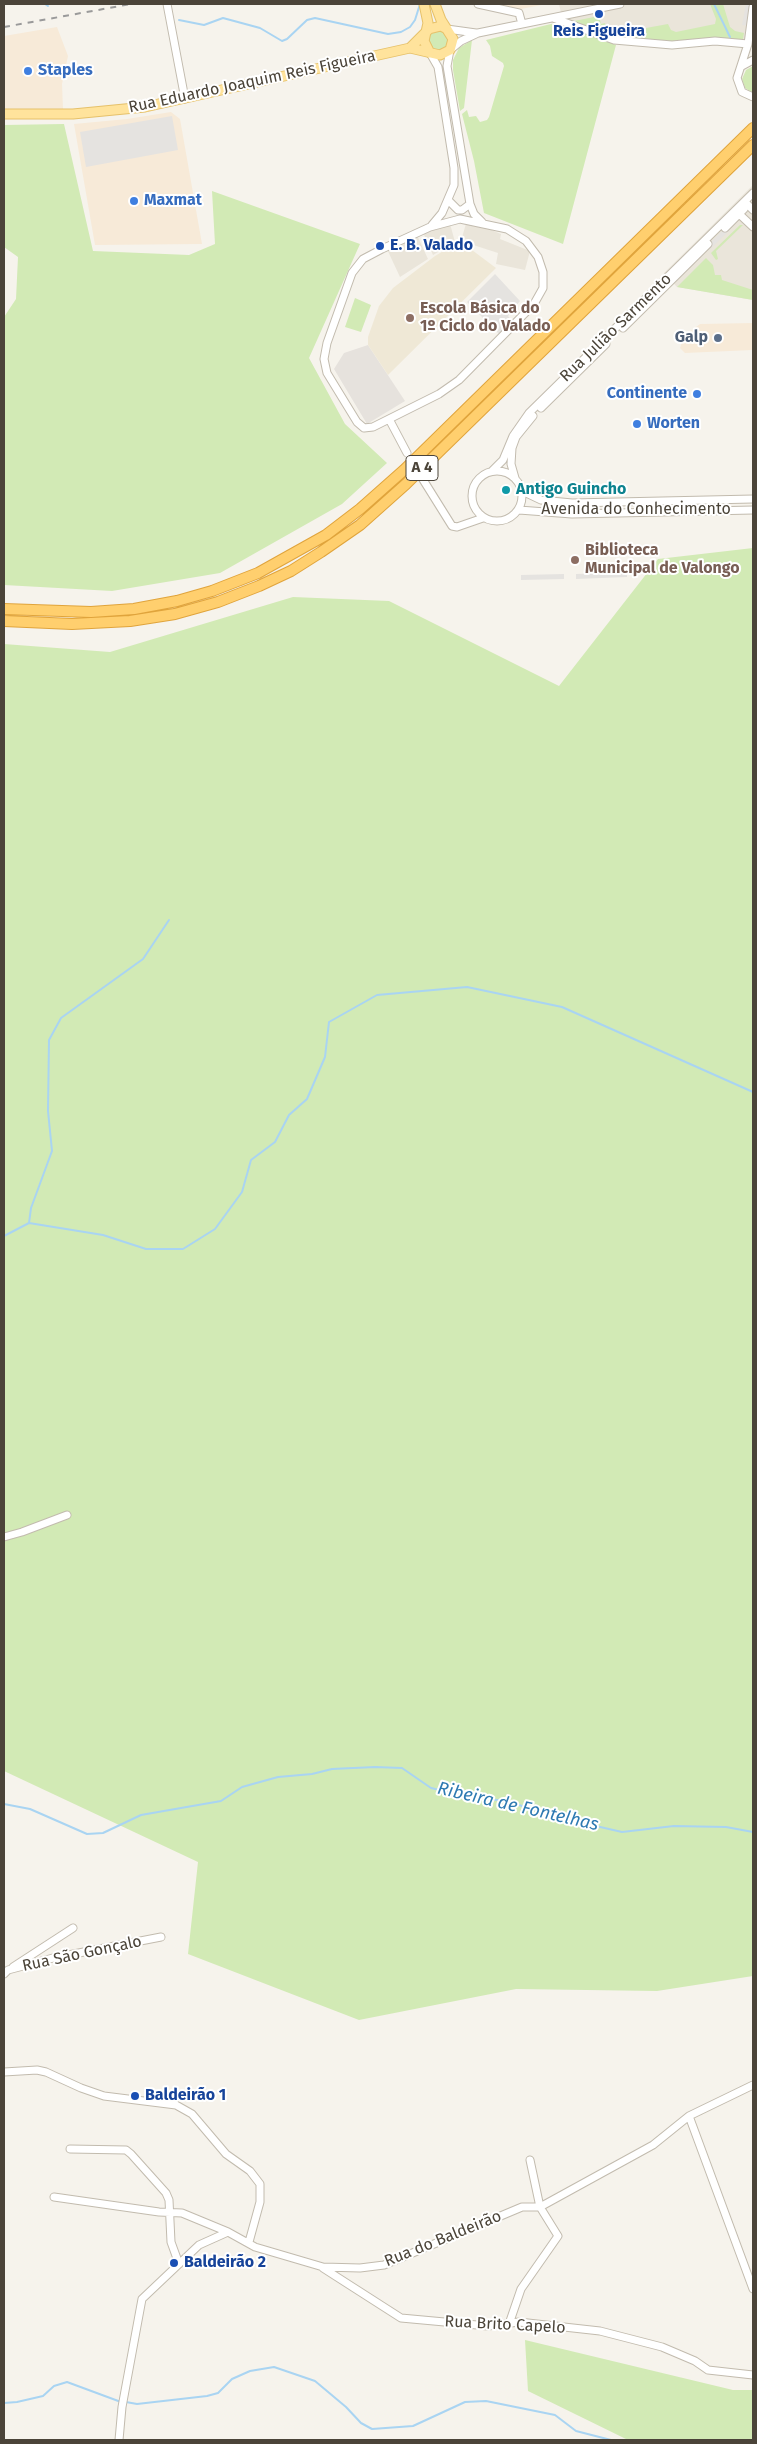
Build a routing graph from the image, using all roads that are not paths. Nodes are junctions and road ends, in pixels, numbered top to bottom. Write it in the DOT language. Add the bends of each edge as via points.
graph roads {
  1 [pos="167,4"];
  2 [pos="424,4"];
  3 [pos="478,4"];
  4 [pos="620,4"];
  5 [pos="595,6"];
  6 [pos="753,7"];
  7 [pos="436,8"];
  8 [pos="552,18"];
  9 [pos="522,24"];
  10 [pos="447,29"];
  11 [pos="478,33"];
  12 [pos="425,34"];
  13 [pos="748,44"];
  14 [pos="410,48"];
  15 [pos="450,50"];
  16 [pos="430,53"];
  17 [pos="753,55"];
  18 [pos="753,60"];
  19 [pos="739,71"];
  20 [pos="753,97"];
  21 [pos="185,99"];
  22 [pos="4,114"];
  23 [pos="753,128"];
  24 [pos="753,145"];
  25 [pos="753,193"];
  26 [pos="449,201"];
  27 [pos="470,204"];
  28 [pos="750,204"];
  29 [pos="738,212"];
  30 [pos="483,222"];
  31 [pos="430,227"];
  32 [pos="753,227"];
  33 [pos="389,419"];
  34 [pos="407,454"];
  35 [pos="492,471"];
  36 [pos="422,478"];
  37 [pos="515,478"];
  38 [pos="522,491"];
  39 [pos="753,499"];
  40 [pos="518,510"];
  41 [pos="753,510"];
  42 [pos="483,518"];
  43 [pos="4,609"];
  44 [pos="4,621"];
  45 [pos="66,1515"];
  46 [pos="4,1537"];
  47 [pos="73,1928"];
  48 [pos="162,1937"];
  49 [pos="6,1972"];
  50 [pos="4,2072"];
  51 [pos="753,2085"];
  52 [pos="689,2116"];
  53 [pos="70,2149"];
  54 [pos="530,2160"];
  55 [pos="54,2198"];
  56 [pos="540,2207"];
  57 [pos="169,2212"];
  58 [pos="228,2232"];
  59 [pos="249,2242"];
  60 [pos="179,2264"];
  61 [pos="323,2267"];
  62 [pos="753,2290"];
  63 [pos="509,2324"];
  64 [pos="753,2375"];
  65 [pos="119,2440"];
  1 -- 21 [label="street"];
  2 -- 12 [label="main road" via="428,23"];
  3 -- 9 [label="street" via="519,13"];
  4 -- 5 [label="street"];
  5 -- 8 [label="street"];
  6 -- 13 [label="street"];
  7 -- 10 [label="main road"];
  8 -- 9 [label="street"];
  8 -- 13 [label="street" via="614,40 672,45 715,41"];
  9 -- 11 [label="street"];
  10 -- 11 [label="street"];
  10 -- 12 [label="main road" via="435,26"];
  10 -- 15 [label="main road" via="453,39"];
  11 -- 15 [label="street"];
  12 -- 14 [label="main road"];
  12 -- 16 [label="main road" via="425,48"];
  13 -- 17 [label="street"];
  13 -- 19 [label="street"];
  14 -- 16 [label="main road, Rua Eduardo Joaquim Reis Figueira"];
  14 -- 21 [label="main road, Rua Eduardo Joaquim Reis Figueira"];
  15 -- 16 [label="main road" via="440,55"];
  15 -- 27 [label="street" via="446,66"];
  16 -- 26 [label="street" via="438,67 454,168 454,185"];
  18 -- 19 [label="street"];
  19 -- 20 [label="street" via="738,85 742,92"];
  21 -- 22 [label="main road, Rua Eduardo Joaquim Reis Figueira" via="115,111"];
  23 -- 43 [label="highway, A 4" via="404,470 326,535 258,573 177,601 91,612"];
  24 -- 44 [label="highway, A 4" via="406,484 360,525 321,552 259,586 175,614 130,621 72,624"];
  25 -- 28 [label="street, Rua Julião Sarmento"];
  26 -- 27 [label="street" via="458,210"];
  26 -- 31 [label="street"];
  27 -- 30 [label="street" via="474,214"];
  28 -- 29 [label="street, Rua Julião Sarmento"];
  29 -- 32 [label="street"];
  29 -- 35 [label="street, Rua Julião Sarmento" via="529,413 513,436 503,460"];
  29 -- 37 [label="street, Rua Julião Sarmento" via="522,428 510,456"];
  30 -- 31 [label="street" via="460,218"];
  30 -- 33 [label="street" via="507,229 526,241 538,257 543,272 543,288 534,304 459,380"];
  31 -- 33 [label="street" via="363,259 352,273 327,343 324,359 327,373 357,422 364,428"];
  33 -- 34 [label="street"];
  35 -- 37 [label="street" via="502,471"];
  35 -- 42 [label="street" via="479,479 472,492 474,507"];
  36 -- 42 [label="street" via="452,526"];
  37 -- 38 [label="street"];
  38 -- 39 [label="street, Avenida do Conhecimento" via="541,500 572,503"];
  38 -- 40 [label="street"];
  40 -- 41 [label="street, Avenida do Conhecimento" via="572,514"];
  40 -- 42 [label="street" via="512,518 502,521"];
  45 -- 46 [label="street"];
  47 -- 49 [label="street"];
  48 -- 49 [label="street, Rua São Gonçalo" via="53,1958"];
  50 -- 59 [label="street" via="46,2072 104,2096 176,2105 192,2114 226,2154 250,2171 260,2184 260,2202"];
  51 -- 52 [label="street, Rua do Baldeirão"];
  52 -- 56 [label="street, Rua do Baldeirão" via="653,2145"];
  52 -- 62 [label="street"];
  53 -- 57 [label="street" via="126,2150 166,2193"];
  54 -- 56 [label="street"];
  55 -- 57 [label="street, Rua do Baldeirão"];
  56 -- 61 [label="street, Rua do Baldeirão" via="522,2208 384,2265"];
  56 -- 63 [label="street" via="558,2236 521,2289"];
  57 -- 58 [label="street, Rua do Baldeirão" via="182,2213"];
  57 -- 60 [label="street" via="171,2242"];
  58 -- 59 [label="street, Rua do Baldeirão"];
  58 -- 60 [label="street" via="199,2245"];
  59 -- 61 [label="street, Rua do Baldeirão" via="260,2249"];
  60 -- 65 [label="street" via="147,2294 140,2305"];
  61 -- 63 [label="street, Rua Brito Capelo" via="401,2318 488,2326"];
  63 -- 64 [label="street, Rua Brito Capelo" via="519,2322 600,2331 662,2347 708,2370"];
}
